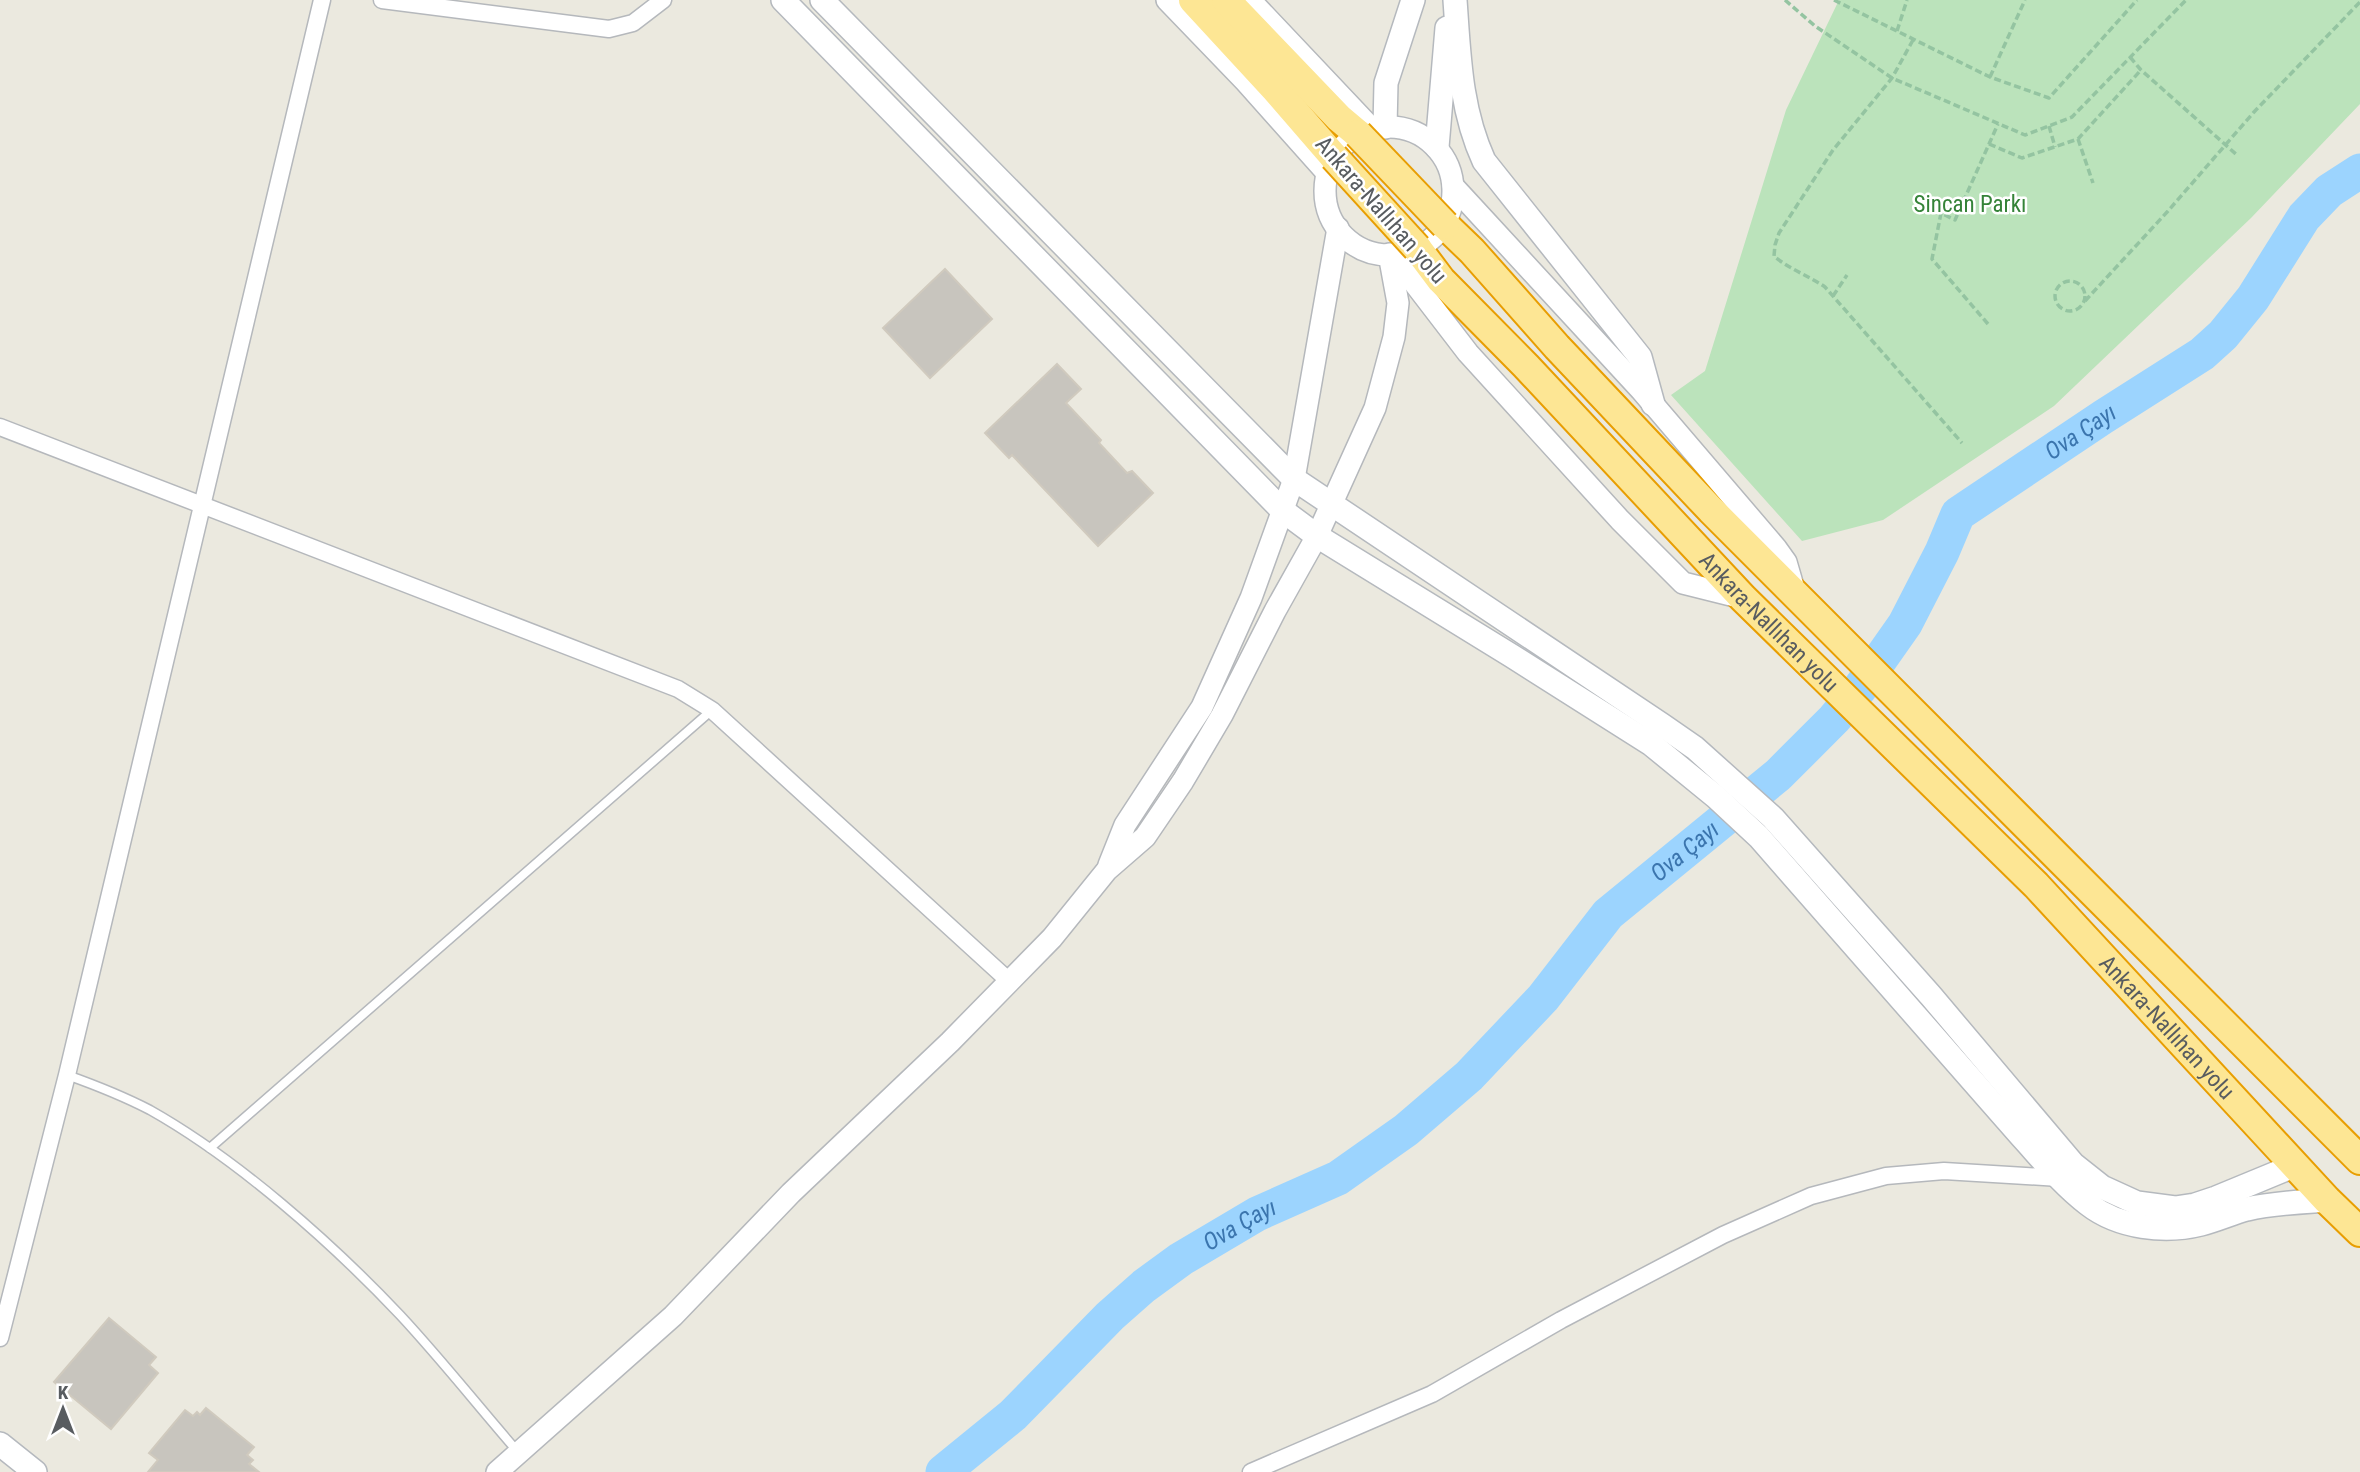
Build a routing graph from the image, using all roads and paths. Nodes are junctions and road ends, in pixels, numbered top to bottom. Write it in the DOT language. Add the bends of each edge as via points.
graph roads {
  1 [pos="322,0"];
  2 [pos="382,0"];
  3 [pos="663,0"];
  4 [pos="783,0"];
  5 [pos="822,0"];
  6 [pos="1167,0"];
  7 [pos="1193,0"];
  8 [pos="1226,0"];
  9 [pos="1250,0"];
  10 [pos="1413,0"];
  11 [pos="1453,0"];
  12 [pos="1785,0"];
  13 [pos="1834,0"];
  14 [pos="1907,0"];
  15 [pos="2025,0"];
  16 [pos="2137,0"];
  17 [pos="2186,0"];
  18 [pos="2360,2"];
  19 [pos="1897,31"];
  20 [pos="1913,40"];
  21 [pos="2130,57"];
  22 [pos="2141,70"];
  23 [pos="1990,77"];
  24 [pos="1892,78"];
  25 [pos="1998,124"];
  26 [pos="2049,126"];
  27 [pos="1372,130"];
  28 [pos="2078,139"];
  29 [pos="1989,144"];
  30 [pos="2225,146"];
  31 [pos="1437,147"];
  32 [pos="2054,147"];
  33 [pos="2237,155"];
  34 [pos="1331,166"];
  35 [pos="2093,183"];
  36 [pos="1453,186"];
  37 [pos="1338,228"];
  38 [pos="1472,251"];
  39 [pos="1399,252"];
  40 [pos="1847,275"];
  41 [pos="1441,280"];
  42 [pos="1833,296"];
  43 [pos="2085,301"];
  44 [pos="1988,324"];
  45 [pos="1653,404"];
  46 [pos="0,427"];
  47 [pos="1962,443"];
  48 [pos="1294,480"];
  49 [pos="202,505"];
  50 [pos="1333,505"];
  51 [pos="1282,510"];
  52 [pos="1317,536"];
  53 [pos="1743,598"];
  54 [pos="1800,599"];
  55 [pos="712,710"];
  56 [pos="1107,870"];
  57 [pos="1009,981"];
  58 [pos="67,1075"];
  59 [pos="210,1148"];
  60 [pos="2359,1159"];
  61 [pos="2296,1165"];
  62 [pos="2059,1178"];
  63 [pos="2327,1200"];
  64 [pos="2360,1232"];
  65 [pos="0,1338"];
  66 [pos="0,1444"];
  67 [pos="518,1452"];
  68 [pos="36,1472"];
  69 [pos="497,1472"];
  70 [pos="1251,1472"];
  1 -- 49 [label="street"];
  2 -- 3 [label="street" via="609,29 633,23"];
  4 -- 51 [label="main road"];
  5 -- 48 [label="main road"];
  6 -- 34 [label="street"];
  7 -- 34 [label="highway, Ankara-Nallıhan yolu" via="1276,89"];
  8 -- 27 [label="highway, Ankara-Nallıhan yolu" via="1339,118"];
  9 -- 27 [label="street"];
  10 -- 27 [label="main road"];
  11 -- 31 [label="main road" via="1444,48"];
  11 -- 45 [label="main road" via="1462,92 1484,160 1640,357"];
  12 -- 24 [label="path"];
  13 -- 19 [label="path"];
  14 -- 19 [label="path"];
  15 -- 23 [label="path"];
  16 -- 23 [label="path" via="2049,98"];
  17 -- 21 [label="path"];
  18 -- 30 [label="path"];
  19 -- 20 [label="path"];
  20 -- 23 [label="path"];
  20 -- 24 [label="path"];
  21 -- 22 [label="path"];
  21 -- 26 [label="path" via="2072,117"];
  22 -- 28 [label="path"];
  22 -- 30 [label="path"];
  24 -- 25 [label="path"];
  24 -- 42 [label="path" via="1833,150 1775,245 1774,256 1807,274"];
  25 -- 26 [label="path" via="2025,135"];
  25 -- 29 [label="path"];
  26 -- 32 [label="path"];
  27 -- 31 [label="street" via="1399,127"];
  27 -- 34 [label="street" via="1347,143"];
  27 -- 38 [label="highway, Ankara-Nallıhan yolu, bridge" via="1445,225"];
  28 -- 32 [label="path"];
  28 -- 35 [label="path"];
  29 -- 32 [label="path" via="2022,158"];
  29 -- 44 [label="path" via="1955,220 1941,213 1932,259"];
  30 -- 33 [label="path"];
  30 -- 43 [label="path"];
  31 -- 36 [label="street"];
  34 -- 37 [label="street" via="1327,207"];
  34 -- 39 [label="highway, Ankara-Nallıhan yolu, bridge"];
  36 -- 39 [label="street" via="1451,208 1441,229 1414,249"];
  36 -- 45 [label="street"];
  37 -- 39 [label="street" via="1355,244 1377,253"];
  37 -- 48 [label="street"];
  38 -- 41 [label="highway" via="1455,250 1444,257"];
  38 -- 54 [label="highway, Ankara-Nallıhan yolu" via="1557,347"];
  39 -- 41 [label="highway, Ankara-Nallıhan yolu"];
  39 -- 50 [label="street" via="1394,337 1375,408"];
  39 -- 53 [label="street" via="1468,353 1620,520 1683,583"];
  40 -- 42 [label="path"];
  41 -- 53 [label="highway, Ankara-Nallıhan yolu"];
  42 -- 47 [label="path"];
  43 -- 43 [label="path" via="2085,291 2078,283 2063,282 2056,289 2056,304 2064,310 2074,311"];
  45 -- 54 [label="street" via="1776,548"];
  46 -- 49 [label="street"];
  48 -- 50 [label="main road"];
  48 -- 51 [label="street"];
  49 -- 55 [label="street" via="678,689"];
  49 -- 58 [label="street"];
  50 -- 52 [label="street"];
  50 -- 61 [label="main road" via="1695,748 1773,818 2073,1164 2102,1187 2137,1203 2175,1208 2216,1198"];
  51 -- 52 [label="main road"];
  51 -- 56 [label="street" via="1251,598 1202,707 1125,825"];
  52 -- 56 [label="street" via="1184,781 1145,837"];
  52 -- 62 [label="main road" via="1651,744 1716,797 1816,900"];
  53 -- 61 [label="highway, Ankara-Nallıhan yolu" via="2036,885"];
  54 -- 60 [label="highway, Ankara-Nallıhan yolu"];
  55 -- 57 [label="street"];
  55 -- 59 [label="lane"];
  56 -- 57 [label="street" via="1052,938"];
  57 -- 67 [label="street" via="790,1193 673,1316"];
  58 -- 59 [label="lane" via="148,1109"];
  58 -- 65 [label="street"];
  59 -- 67 [label="lane" via="367,1282"];
  61 -- 63 [label="highway, Ankara-Nallıhan yolu"];
  62 -- 63 [label="main road" via="2108,1216 2163,1229 2202,1224 2245,1209"];
  62 -- 70 [label="street" via="1944,1171 1886,1176 1811,1196 1723,1235 1432,1394"];
  63 -- 64 [label="highway, Ankara-Nallıhan yolu"];
  66 -- 68 [label="main road"];
  67 -- 69 [label="street"];
}
